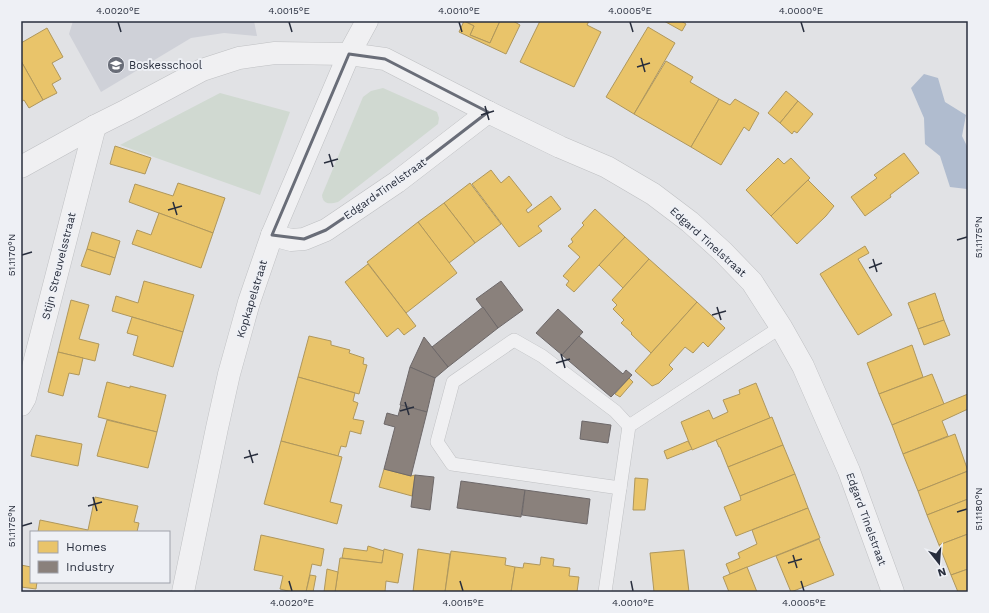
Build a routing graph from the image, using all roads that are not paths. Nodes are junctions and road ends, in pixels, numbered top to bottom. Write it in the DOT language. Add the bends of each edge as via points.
graph roads {
  1 [pos="367,21"];
  2 [pos="349,54"];
  3 [pos="488,112"];
  4 [pos="95,126"];
  5 [pos="21,167"];
  6 [pos="272,235"];
  7 [pos="781,327"];
  8 [pos="21,405"];
  9 [pos="629,426"];
  10 [pos="620,488"];
  11 [pos="183,592"];
  12 [pos="605,592"];
  13 [pos="893,592"];
  1 -- 2 [label="street, Kopkapelstraat"];
  2 -- 3 [label="street, Edgard Tinelstraat" via="385,59"];
  2 -- 4 [label="street" via="275,52 239,58 202,70"];
  2 -- 6 [label="street, Kopkapelstraat"];
  3 -- 6 [label="street, Edgard Tinelstraat" via="398,182 326,230 304,239 291,240"];
  3 -- 7 [label="street, Edgard Tinelstraat" via="607,167 653,194 690,222 748,277"];
  4 -- 5 [label="street"];
  4 -- 8 [label="street, Stijn Streuvelsstraat"];
  6 -- 11 [label="street, Kopkapelstraat" via="249,302 230,374"];
  7 -- 9 [label="lane"];
  7 -- 13 [label="street, Edgard Tinelstraat" via="803,366 846,464"];
  9 -- 10 [label="lane"];
  9 -- 10 [label="lane" via="614,411 542,356 514,340 453,382 437,442 452,464"];
  10 -- 12 [label="lane"];
}
